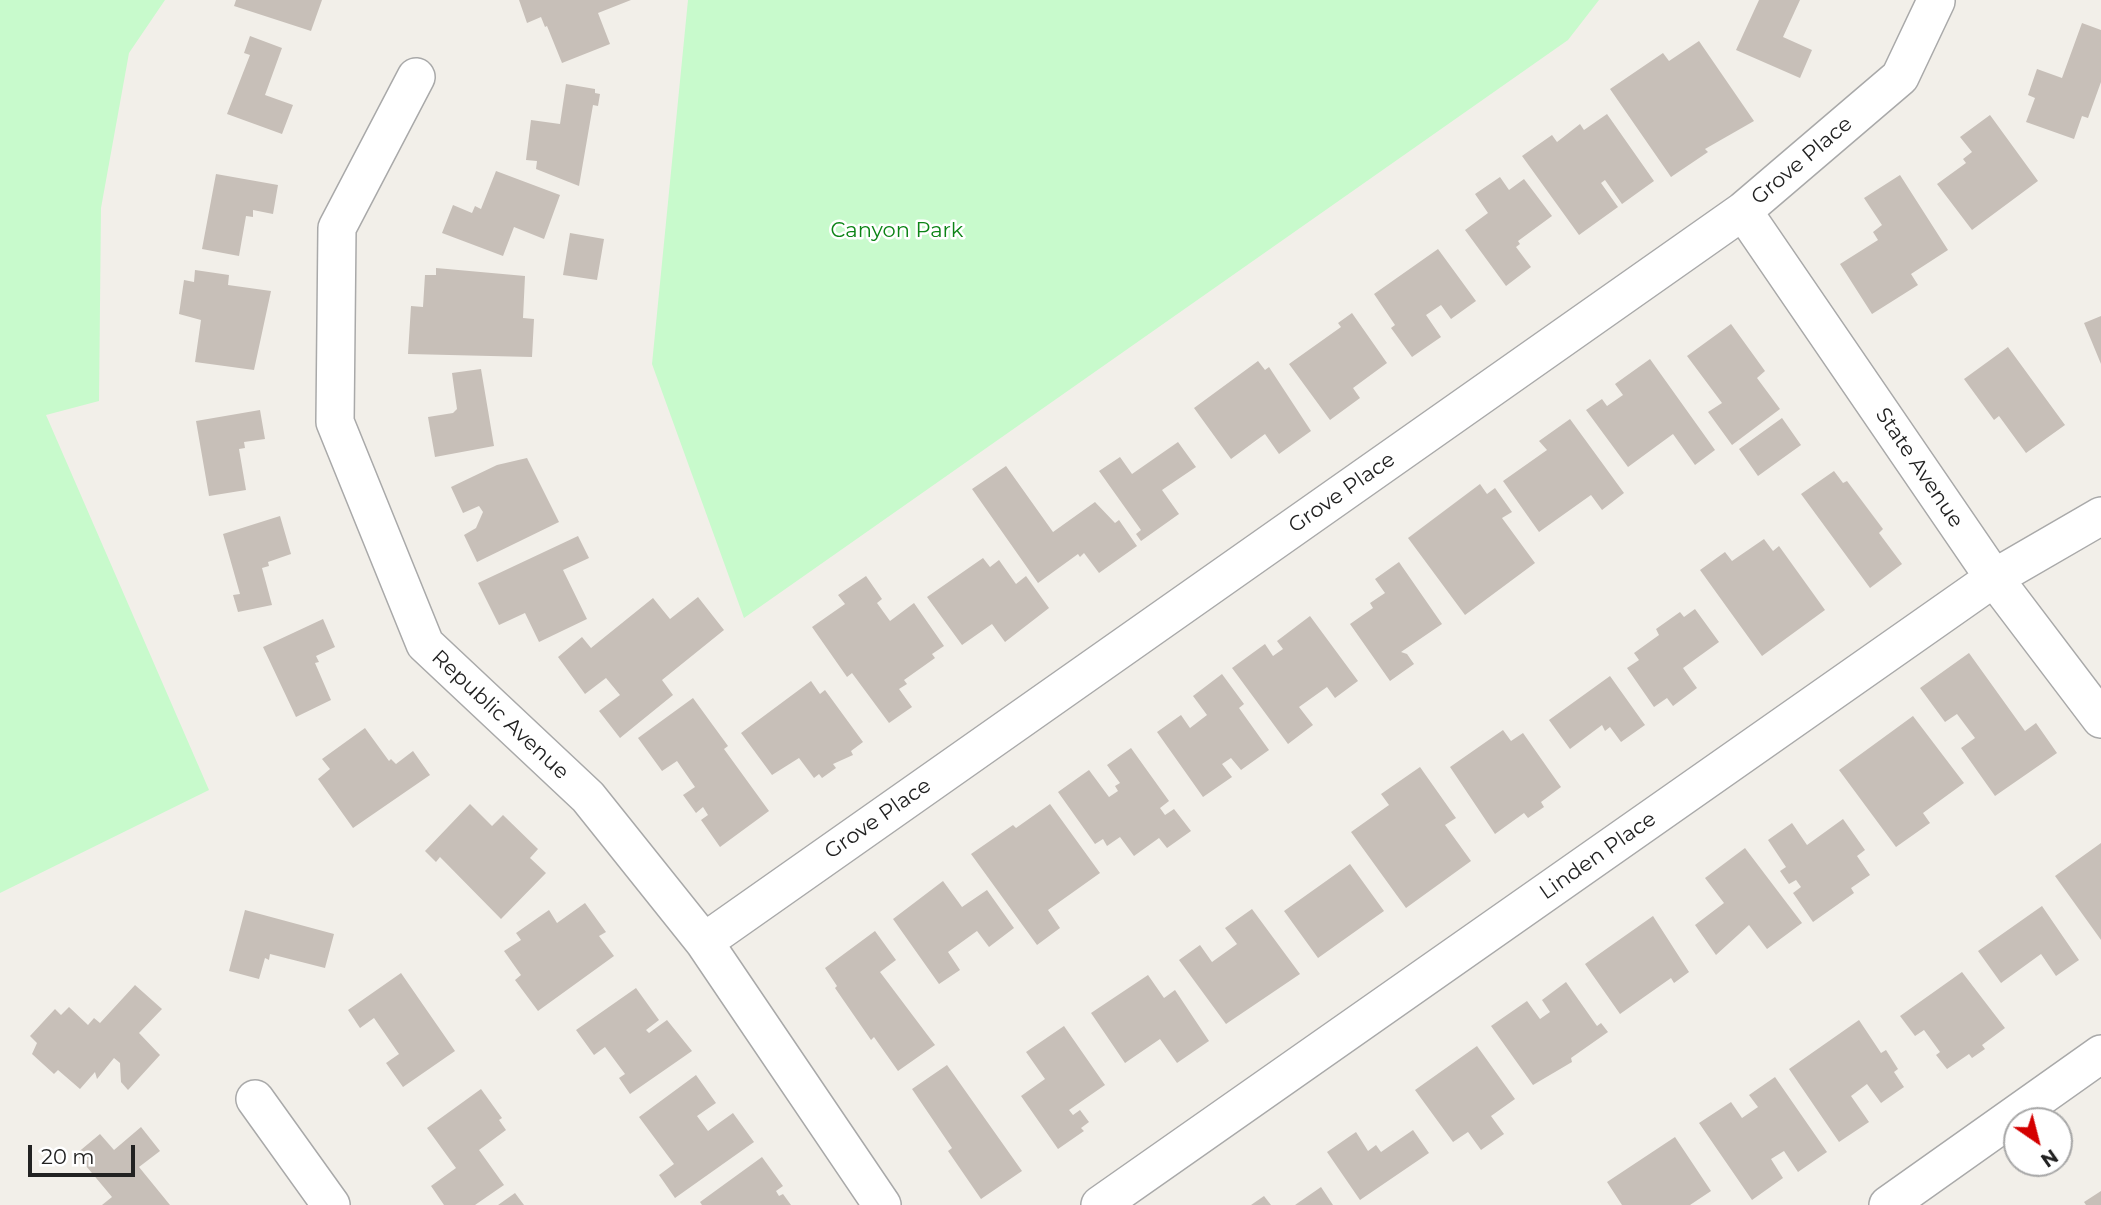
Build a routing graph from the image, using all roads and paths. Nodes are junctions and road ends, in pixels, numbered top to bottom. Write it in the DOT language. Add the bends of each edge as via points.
graph roads {
  1 [pos="1937,1"];
  2 [pos="416,77"];
  3 [pos="1743,211"];
  4 [pos="2101,516"];
  5 [pos="1994,578"];
  6 [pos="2101,719"];
  7 [pos="704,942"];
  8 [pos="2101,1054"];
  9 [pos="255,1099"];
  10 [pos="331,1205"];
  11 [pos="882,1205"];
  12 [pos="1100,1205"];
  13 [pos="1888,1205"];
  1 -- 3 [label="street, Grove Place" via="1900,77"];
  2 -- 7 [label="street, Republic Avenue" via="337,228 335,422 425,644 588,797"];
  3 -- 5 [label="street, State Avenue"];
  3 -- 7 [label="street, Grove Place"];
  4 -- 5 [label="street, Linden Place"];
  5 -- 6 [label="street, State Avenue"];
  5 -- 12 [label="street, Linden Place"];
  7 -- 11 [label="street, Republic Avenue"];
  8 -- 13 [label="street"];
  9 -- 10 [label="street"];
}
